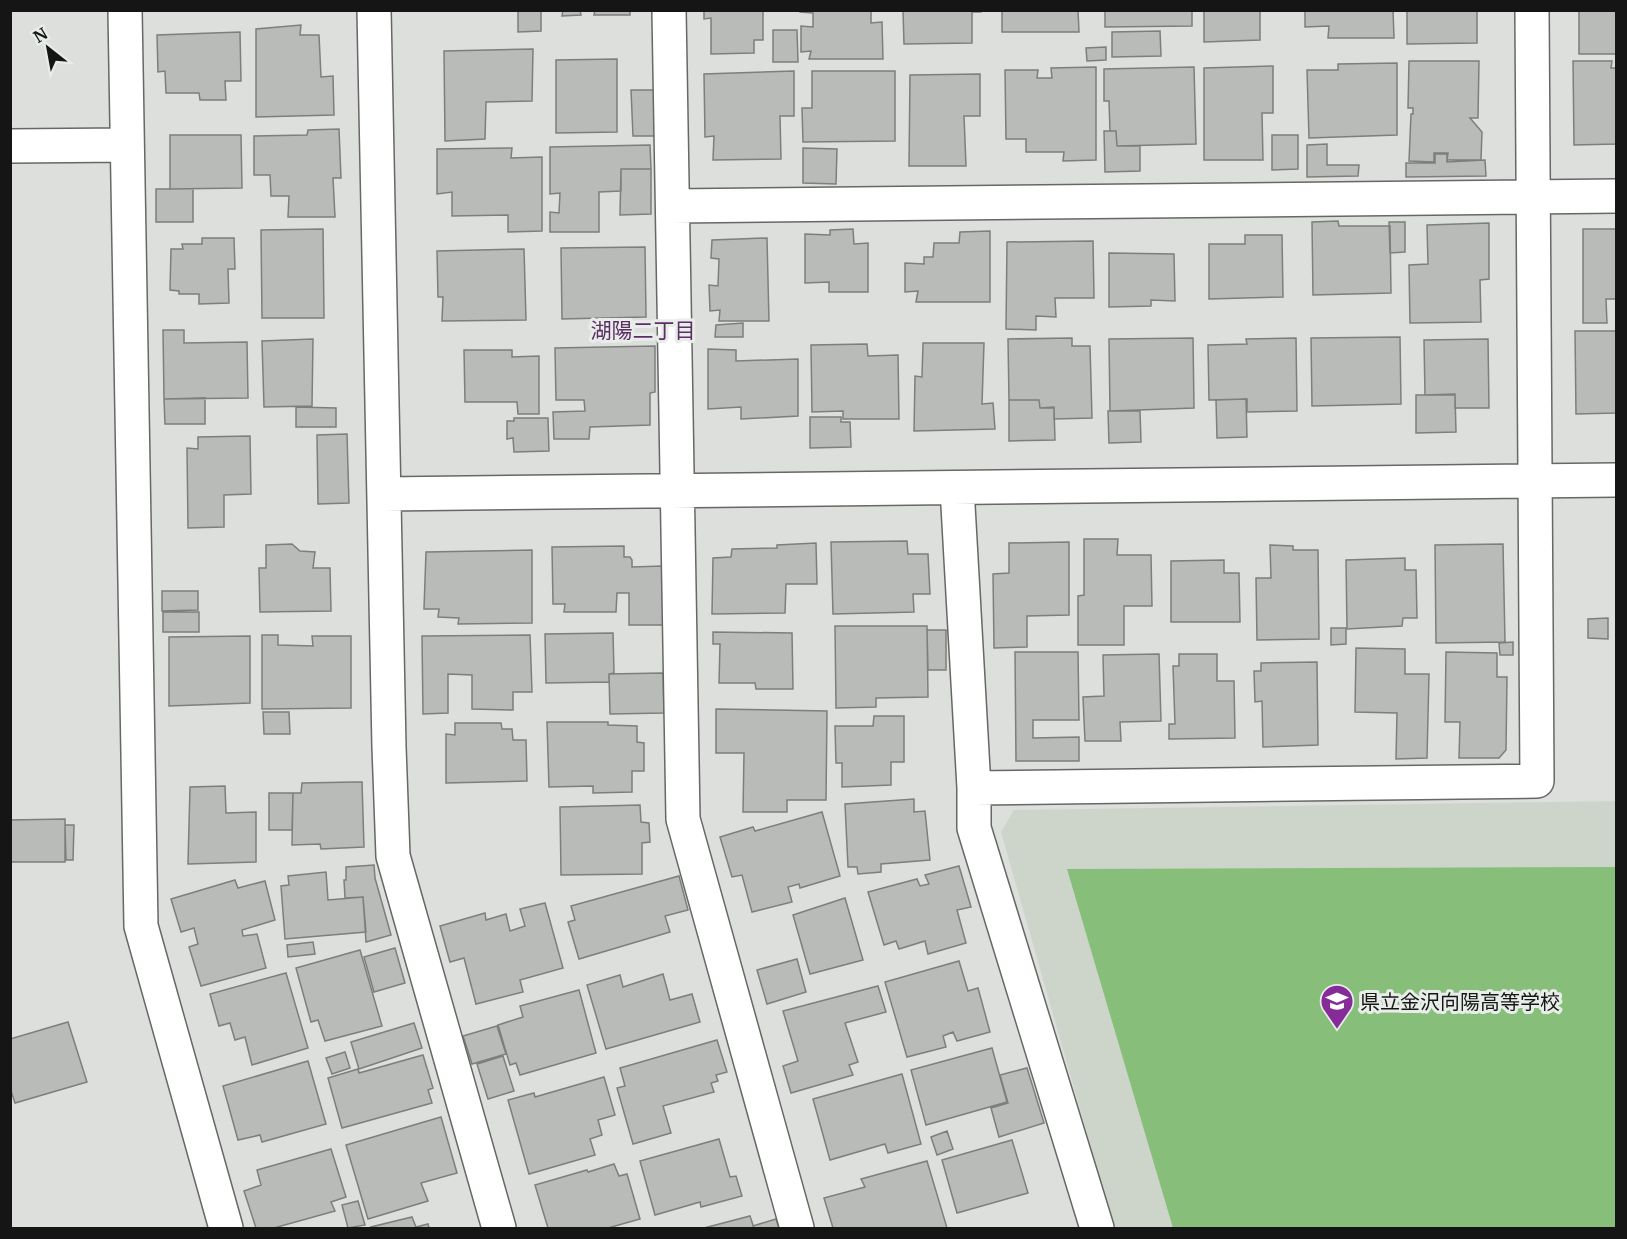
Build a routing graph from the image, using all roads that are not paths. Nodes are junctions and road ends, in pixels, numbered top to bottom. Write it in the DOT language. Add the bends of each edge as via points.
graph roads {
  1 [pos="125,10"];
  2 [pos="374,10"];
  3 [pos="669,10"];
  4 [pos="1532,10"];
  5 [pos="128,145"];
  6 [pos="10,146"];
  7 [pos="1617,196"];
  8 [pos="1533,197"];
  9 [pos="673,206"];
  10 [pos="1617,480"];
  11 [pos="1535,481"];
  12 [pos="957,488"];
  13 [pos="678,490"];
  14 [pos="384,494"];
  15 [pos="974,788"];
  16 [pos="226,1228"];
  17 [pos="499,1228"];
  18 [pos="797,1228"];
  19 [pos="1093,1228"];
  1 -- 5 [label="street"];
  2 -- 14 [label="street"];
  3 -- 9 [label="street"];
  4 -- 8 [label="street"];
  5 -- 6 [label="street"];
  5 -- 16 [label="street" via="141,926"];
  7 -- 8 [label="street"];
  8 -- 9 [label="street"];
  8 -- 11 [label="street"];
  9 -- 13 [label="street"];
  10 -- 11 [label="street"];
  11 -- 12 [label="street"];
  11 -- 15 [label="street" via="1537,781"];
  12 -- 13 [label="street"];
  12 -- 15 [label="street"];
  13 -- 14 [label="street"];
  13 -- 18 [label="street" via="684,819"];
  14 -- 17 [label="street" via="393,856"];
  15 -- 19 [label="street" via="974,828"];
}
